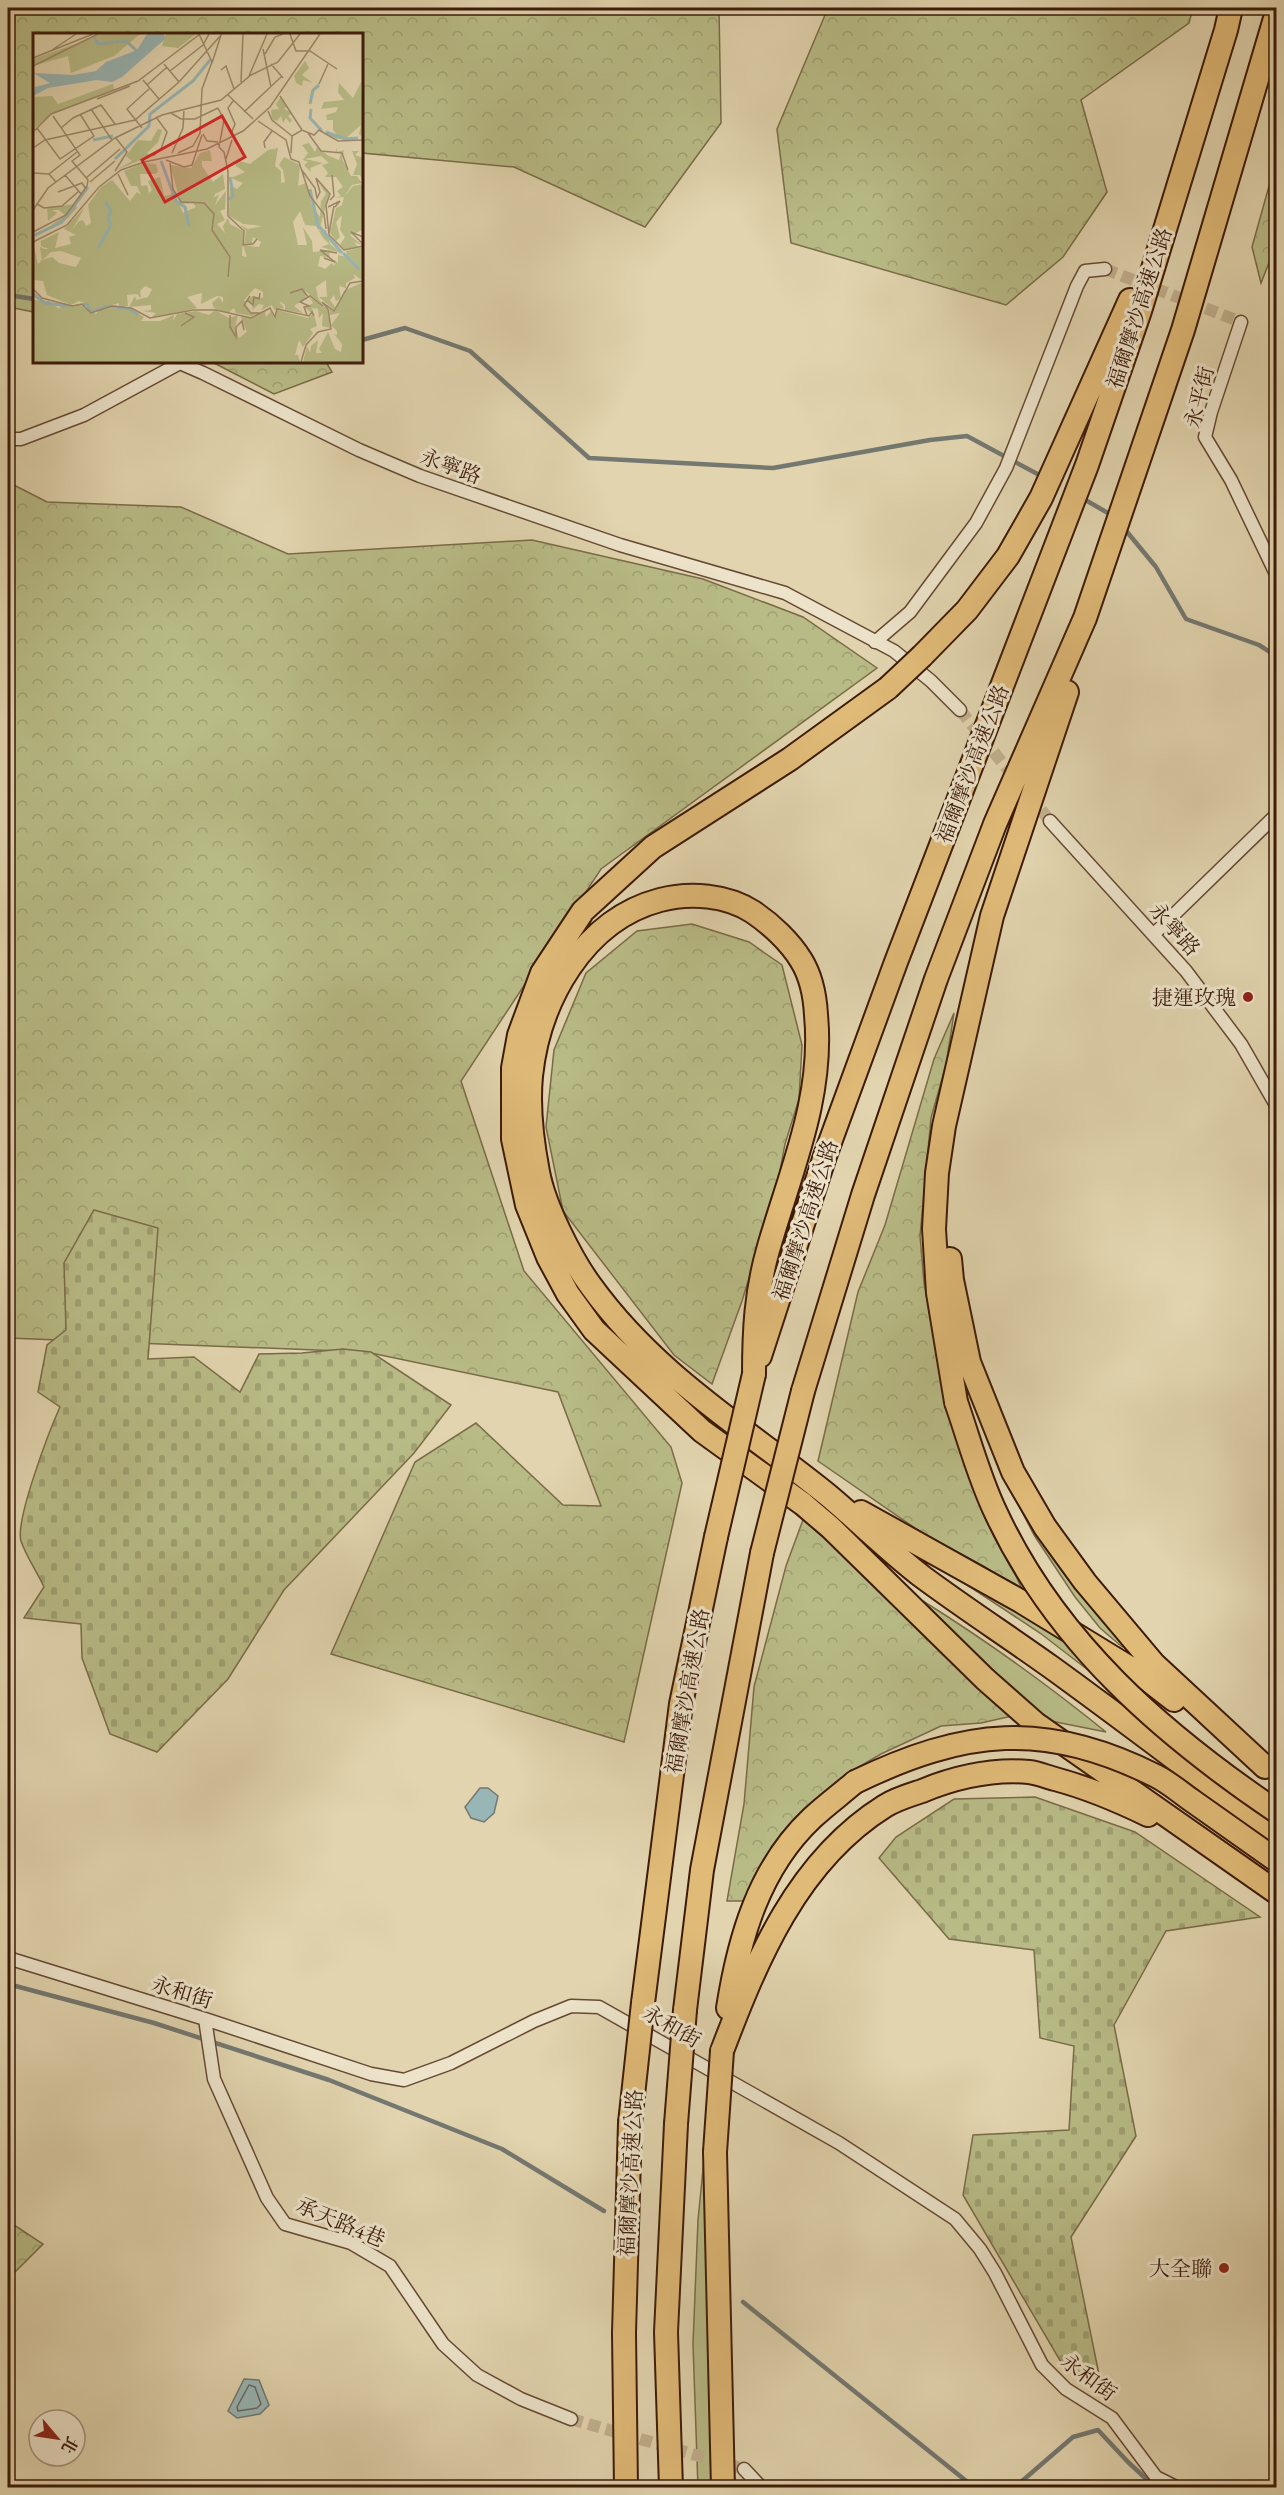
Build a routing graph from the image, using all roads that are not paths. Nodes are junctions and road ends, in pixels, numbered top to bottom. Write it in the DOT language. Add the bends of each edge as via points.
graph roads {
  1 [pos="1231,8"];
  2 [pos="1276,15"];
  3 [pos="1226,30"];
  4 [pos="1105,269"];
  5 [pos="1240,322"];
  6 [pos="8,439"];
  7 [pos="1276,574"];
  8 [pos="1085,618"];
  9 [pos="875,642"];
  10 [pos="960,710"];
  11 [pos="1276,814"];
  12 [pos="1050,821"];
  13 [pos="1154,934"];
  14 [pos="954,1086"];
  15 [pos="1276,1105"];
  16 [pos="754,1374"];
  17 [pos="830,1497"];
  18 [pos="830,1527"];
  19 [pos="1271,1772"];
  20 [pos="1276,1812"];
  21 [pos="1276,1834"];
  22 [pos="1202,1840"];
  23 [pos="1276,1843"];
  24 [pos="1276,1860"];
  25 [pos="1276,1892"];
  26 [pos="8,1958"];
  27 [pos="206,2024"];
  28 [pos="722,2052"];
  29 [pos="571,2420"];
  30 [pos="744,2469"];
  31 [pos="626,2487"];
  32 [pos="670,2487"];
  33 [pos="723,2487"];
  34 [pos="762,2487"];
  35 [pos="1178,2487"];
  1 -- 3 [label="highway, 福爾摩沙高速公路"];
  2 -- 8 [label="highway, 福爾摩沙高速公路" via="1183,330"];
  3 -- 16 [label="highway, 福爾摩沙高速公路" via="1140,311 1076,495 896,962 825,1156"];
  3 -- 18 [label="highway, bridge" via="1128,306 1049,481 1008,556 967,610 888,688 790,759 653,847 583,911 542,973 519,1035 513,1068 513,1139 527,1206 568,1294 594,1330 702,1431"];
  4 -- 9 [label="street" via="1085,271 1077,286 1006,468 976,523 910,612"];
  5 -- 7 [label="street, 永平街" via="1205,437 1231,480"];
  6 -- 9 [label="street, 永寧路" via="21,440 84,415 180,363 420,476 620,545 785,592"];
  8 -- 14 [label="highway" via="1068,688 992,916"];
  8 -- 32 [label="highway, 福爾摩沙高速公路, bridge" via="995,824 936,979 863,1195 803,1391 762,1553 702,1870 685,2010 666,2332"];
  9 -- 10 [label="street, 永寧路" via="894,651"];
  11 -- 13 [label="street"];
  12 -- 13 [label="street, 永寧路"];
  13 -- 15 [label="street, 永寧路" via="1241,1044"];
  14 -- 19 [label="highway" via="947,1206 952,1280 969,1362 1013,1472 1045,1527 1078,1572 1154,1664"];
  14 -- 20 [label="highway, bridge" via="937,1173 934,1229 940,1304 956,1402 995,1512 1051,1608 1108,1674 1166,1730"];
  16 -- 17 [label="highway" via="753,1323 767,1253 812,1107 819,1042 814,993 801,960 777,931 749,909 714,897 677,896 638,906 608,924 575,958 557,988 531,1076 531,1128 538,1178 562,1237 589,1284 645,1350 713,1409"];
  16 -- 31 [label="highway, 福爾摩沙高速公路, bridge" via="681,1704 643,2003 630,2123 624,2333"];
  17 -- 19 [label="highway" via="1022,1602 1143,1676"];
  17 -- 21 [label="highway" via="923,1577"];
  18 -- 22 [label="highway" via="1036,1724"];
  18 -- 23 [label="highway" via="902,1574"];
  22 -- 25 [label="highway"];
  22 -- 28 [label="highway" via="1093,1789 1030,1772 984,1773 940,1784 885,1805 838,1843 804,1881 748,1984"];
  24 -- 28 [label="highway, bridge" via="1158,1777 1101,1753 1043,1738 1003,1737 947,1745 898,1761 855,1782 812,1818 775,1862 750,1913 735,1965"];
  26 -- 27 [label="street, 永和街"];
  27 -- 29 [label="street, 承天路4巷" via="214,2079 267,2198 285,2224 351,2243 390,2266 443,2344 477,2375"];
  27 -- 35 [label="street, 永和街" via="371,2074 404,2080 451,2063 571,2006 599,2007 838,2144 955,2219 995,2273 1042,2365 1066,2389 1112,2418 1156,2477"];
  28 -- 33 [label="highway, bridge" via="715,2152"];
  30 -- 34 [label="street"];
}
